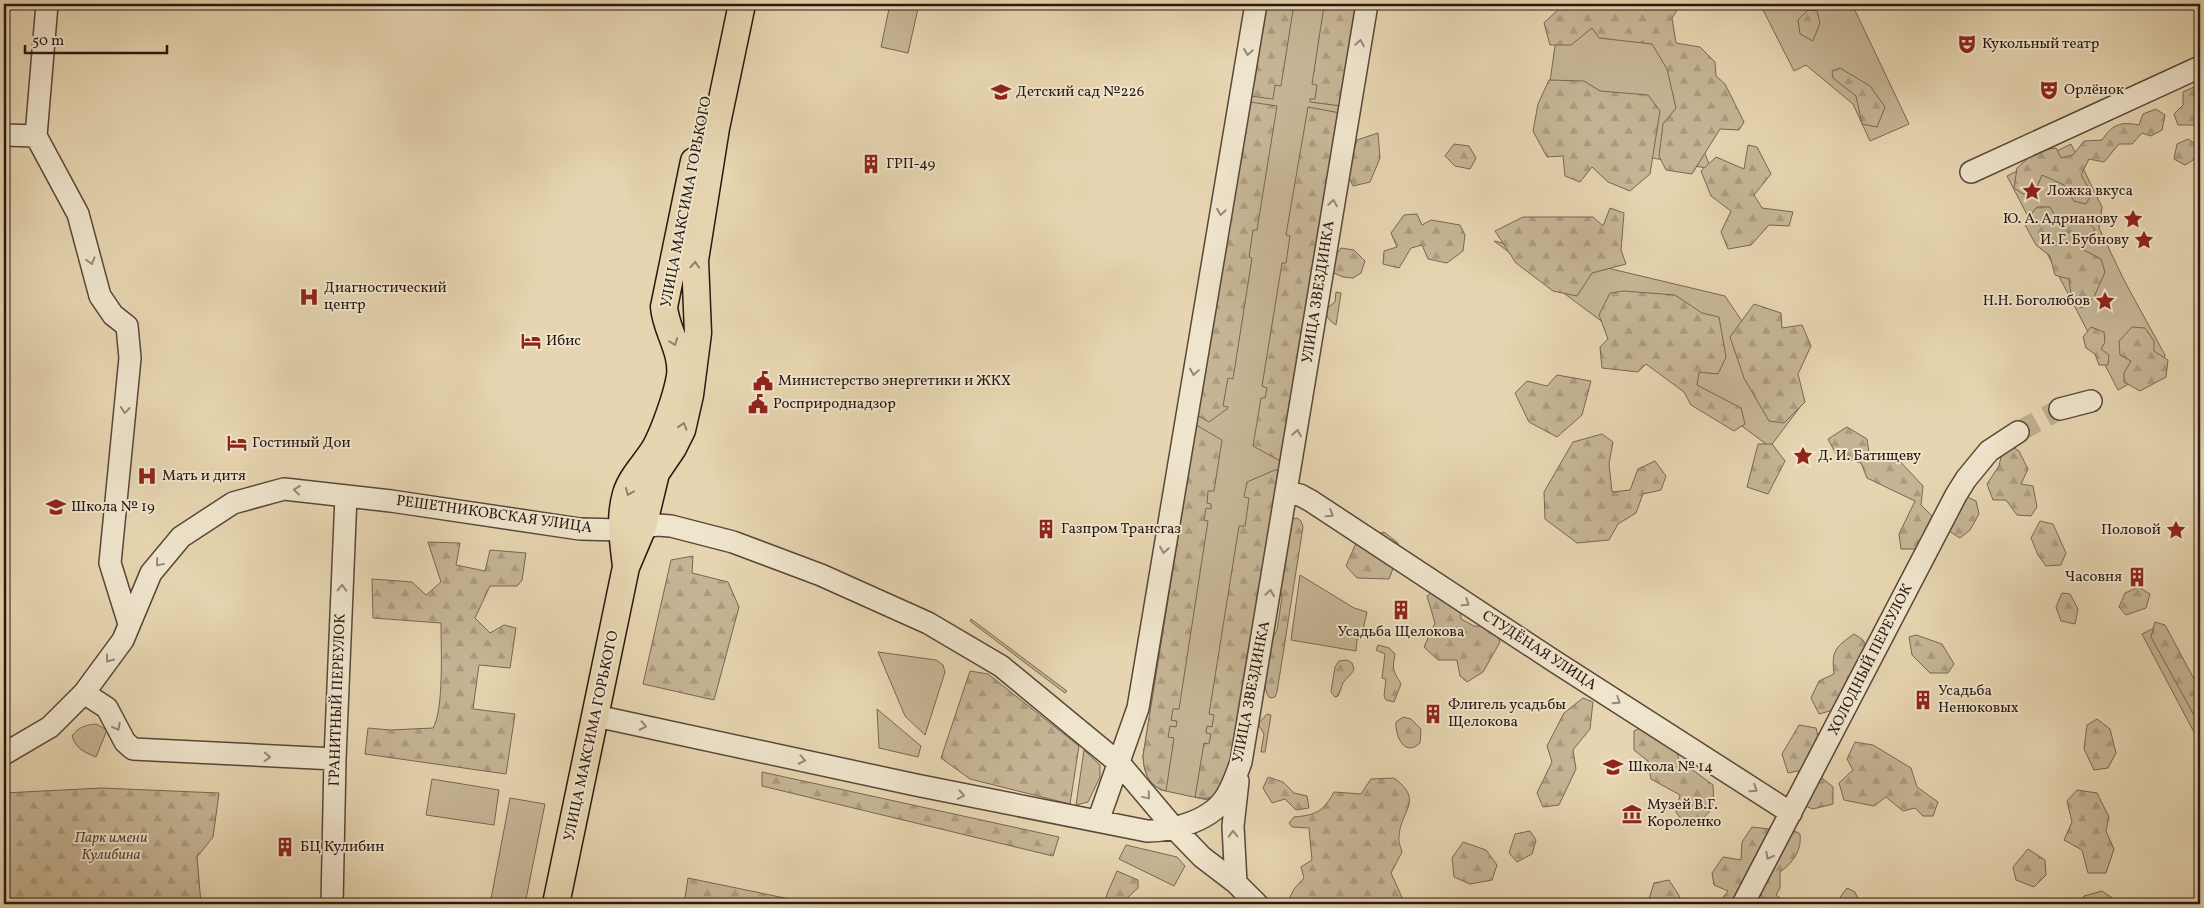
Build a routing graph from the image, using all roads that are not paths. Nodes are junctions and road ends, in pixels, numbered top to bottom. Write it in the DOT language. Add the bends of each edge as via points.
graph roads {
  1 [pos="47,4"];
  2 [pos="726,4"];
  3 [pos="742,4"];
  4 [pos="1256,4"];
  5 [pos="1366,4"];
  6 [pos="2200,67"];
  7 [pos="718,80"];
  8 [pos="4,135"];
  9 [pos="36,136"];
  10 [pos="1971,172"];
  11 [pos="2091,401"];
  12 [pos="2060,409"];
  13 [pos="2018,432"];
  14 [pos="1287,493"];
  15 [pos="346,496"];
  16 [pos="632,528"];
  17 [pos="129,624"];
  18 [pos="84,693"];
  19 [pos="596,716"];
  20 [pos="4,754"];
  21 [pos="335,759"];
  22 [pos="1241,762"];
  23 [pos="1120,764"];
  24 [pos="1791,812"];
  25 [pos="1098,821"];
  26 [pos="1174,828"];
  27 [pos="1236,883"];
  28 [pos="332,904"];
  29 [pos="556,904"];
  30 [pos="1257,904"];
  31 [pos="1743,904"];
  1 -- 9 [label="street"];
  2 -- 7 [label="main road, УЛИЦА МАКСИМА ГОРЬКОГО"];
  3 -- 7 [label="main road, УЛИЦА МАКСИМА ГОРЬКОГО"];
  4 -- 23 [label="street, one-way" via="1138,708"];
  14 -- 5 [label="street, УЛИЦА ЗВЕЗДИНКА, one-way"];
  6 -- 10 [label="street"];
  7 -- 16 [label="main road, УЛИЦА МАКСИМА ГОРЬКОГО" via="664,306 665,321 679,356 680,376 655,448 627,493"];
  8 -- 9 [label="street"];
  9 -- 17 [label="street, one-way" via="78,214 100,296 113,315 127,326 130,358 110,563"];
  11 -- 12 [label="street"];
  13 -- 24 [label="street, ХОЛОДНЫЙ ПЕРЕУЛОК" via="1989,451 1956,495"];
  22 -- 14 [label="street, УЛИЦА ЗВЕЗДИНКА, one-way"];
  14 -- 24 [label="street, СТУДЁНАЯ УЛИЦА, one-way" via="1311,501 1554,662"];
  15 -- 16 [label="street, РЕШЕТНИКОВСКАЯ УЛИЦА" via="580,529"];
  15 -- 17 [label="street, РЕШЕТНИКОВСКАЯ УЛИЦА, one-way" via="284,489 232,503 181,537 151,573"];
  21 -- 15 [label="street, ГРАНИТНЫЙ ПЕРЕУЛОК, one-way"];
  16 -- 19 [label="main road, УЛИЦА МАКСИМА ГОРЬКОГО"];
  16 -- 23 [label="street, РЕШЕТНИКОВСКАЯ УЛИЦА" via="671,526 733,542 821,575 928,623 1001,666"];
  17 -- 18 [label="street, РЕШЕТНИКОВСКАЯ УЛИЦА, one-way" via="123,640"];
  18 -- 20 [label="street, РЕШЕТНИКОВСКАЯ УЛИЦА" via="50,727"];
  18 -- 21 [label="street, one-way" via="107,708 125,742 133,749"];
  19 -- 25 [label="street, УЛИЦА ЗВЕЗДИНКА, one-way"];
  19 -- 29 [label="main road, УЛИЦА МАКСИМА ГОРЬКОГО"];
  21 -- 28 [label="street, ГРАНИТНЫЙ ПЕРЕУЛОК"];
  22 -- 26 [label="street, УЛИЦА ЗВЕЗДИНКА" via="1227,796 1216,808"];
  27 -- 22 [label="street, one-way" via="1233,826"];
  23 -- 25 [label="street"];
  23 -- 26 [label="street, one-way"];
  24 -- 31 [label="street, ХОЛОДНЫЙ ПЕРЕУЛОК, one-way"];
  25 -- 26 [label="street, УЛИЦА ЗВЕЗДИНКА" via="1147,831"];
  26 -- 27 [label="street" via="1202,857"];
  27 -- 30 [label="street"];
}
